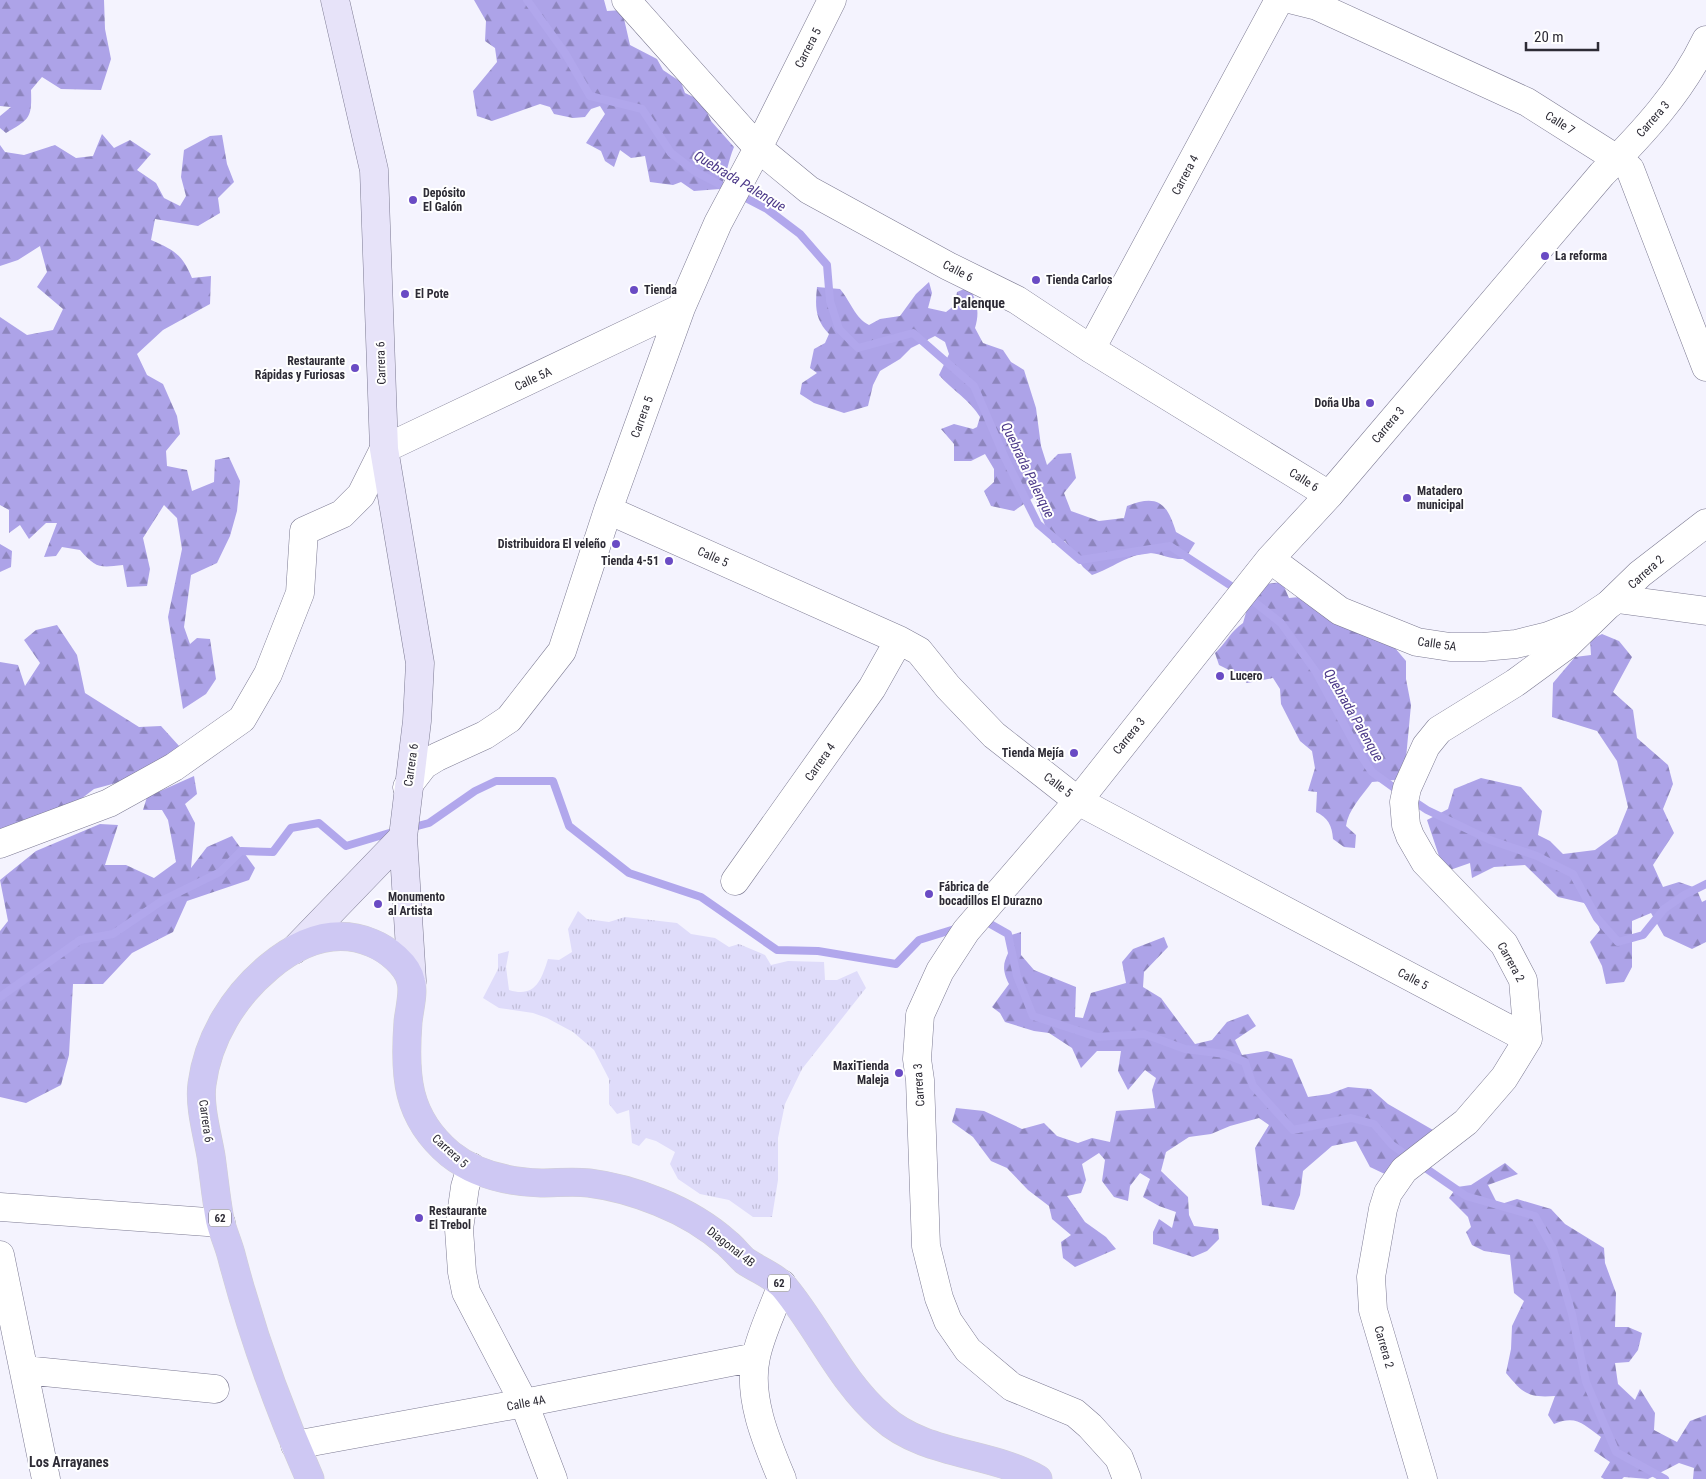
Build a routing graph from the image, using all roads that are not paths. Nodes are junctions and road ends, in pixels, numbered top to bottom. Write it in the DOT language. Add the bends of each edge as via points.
graph roads {
  1 [pos="334,0"];
  2 [pos="626,0"];
  3 [pos="832,0"];
  4 [pos="1279,0"];
  5 [pos="1293,0"];
  6 [pos="1706,40"];
  7 [pos="758,148"];
  8 [pos="1617,159"];
  9 [pos="681,308"];
  10 [pos="1091,349"];
  11 [pos="1706,367"];
  12 [pos="384,449"];
  13 [pos="1329,495"];
  14 [pos="608,510"];
  15 [pos="1706,523"];
  16 [pos="1270,559"];
  17 [pos="1617,599"];
  18 [pos="1706,611"];
  19 [pos="899,640"];
  20 [pos="408,787"];
  21 [pos="1078,800"];
  22 [pos="403,837"];
  23 [pos="0,844"];
  24 [pos="735,881"];
  25 [pos="294,950"];
  26 [pos="412,981"];
  27 [pos="1528,1039"];
  28 [pos="470,1167"];
  29 [pos="0,1206"];
  30 [pos="221,1223"];
  31 [pos="0,1255"];
  32 [pos="782,1284"];
  33 [pos="756,1357"];
  34 [pos="24,1370"];
  35 [pos="215,1388"];
  36 [pos="524,1404"];
  37 [pos="295,1445"];
  38 [pos="1121,1472"];
  39 [pos="46,1479"];
  40 [pos="310,1479"];
  41 [pos="553,1479"];
  42 [pos="782,1479"];
  43 [pos="1038,1479"];
  44 [pos="1423,1479"];
  1 -- 12 [label="main road, Carrera 6" via="374,170"];
  2 -- 7 [label="street, Calle 6"];
  3 -- 7 [label="street, Carrera 5"];
  4 -- 10 [label="street, Carrera 4"];
  5 -- 8 [label="street, Calle 7" via="1317,6 1527,102"];
  6 -- 8 [label="street, Carrera 3" via="1674,95"];
  7 -- 9 [label="street, Carrera 5" via="718,223"];
  7 -- 10 [label="street, Calle 6" via="809,190 1017,300"];
  8 -- 11 [label="street, Calle 7" via="1630,170"];
  8 -- 13 [label="street, Carrera 3"];
  9 -- 12 [label="street, Calle 5A"];
  9 -- 14 [label="street, Carrera 5"];
  10 -- 13 [label="street, Calle 6"];
  12 -- 20 [label="main road, Carrera 6" via="420,663 417,721"];
  12 -- 23 [label="street" via="361,495 342,514 304,531 300,593 268,674 242,719 174,767 109,803"];
  13 -- 16 [label="street, Carrera 3"];
  14 -- 19 [label="street, Calle 5"];
  14 -- 20 [label="street, Carrera 5" via="562,651 509,719 485,735 424,765"];
  15 -- 17 [label="street, Carrera 2" via="1640,574"];
  16 -- 17 [label="street, Calle 5A" via="1340,611 1417,642 1450,647 1508,644 1548,636 1579,624"];
  16 -- 21 [label="street, Carrera 3"];
  17 -- 18 [label="street"];
  17 -- 27 [label="street, Carrera 2" via="1545,662 1439,730 1426,746 1404,802 1406,825 1425,862 1504,944 1523,980"];
  19 -- 21 [label="street, Calle 5" via="919,652 994,735"];
  19 -- 24 [label="street, Carrera 4" via="872,688"];
  20 -- 22 [label="main road, Carrera 6"];
  21 -- 27 [label="street, Calle 5"];
  21 -- 38 [label="street, Carrera 3" via="966,931 940,971 920,1016 917,1059 926,1246 939,1298 956,1335 980,1361 1012,1387 1075,1413 1090,1426"];
  22 -- 25 [label="main road, Carrera 6"];
  22 -- 26 [label="main road, Carrera 5"];
  25 -- 26 [label="main road, 62" via="317,938 343,935 356,938 380,946 400,963"];
  25 -- 30 [label="main road, Carrera 6 / 62" via="259,975 231,1008 211,1047 205,1068 201,1089"];
  26 -- 28 [label="main road, Carrera 5 / 62" via="406,1072 414,1105 437,1141"];
  27 -- 44 [label="street, Carrera 2" via="1504,1078 1466,1122 1404,1170 1388,1193 1383,1209 1371,1276 1373,1310"];
  28 -- 32 [label="main road, Diagonal 4B / 62" via="518,1181 592,1183 640,1194 708,1228 746,1261"];
  28 -- 36 [label="street, Carrera 5" via="459,1229 465,1286"];
  29 -- 30 [label="street"];
  30 -- 37 [label="main road, Carrera 6 / 62" via="261,1357"];
  31 -- 34 [label="street"];
  32 -- 33 [label="street"];
  32 -- 43 [label="main road, Diagonal 4B / 62" via="849,1379 880,1416 898,1430 962,1454 1007,1464"];
  33 -- 36 [label="street, Calle 4A"];
  33 -- 42 [label="street" via="755,1382 761,1423"];
  34 -- 35 [label="street"];
  34 -- 39 [label="street"];
  36 -- 37 [label="street, Calle 4A"];
  36 -- 41 [label="street, Carrera 5"];
  37 -- 40 [label="main road, 62"];
}
